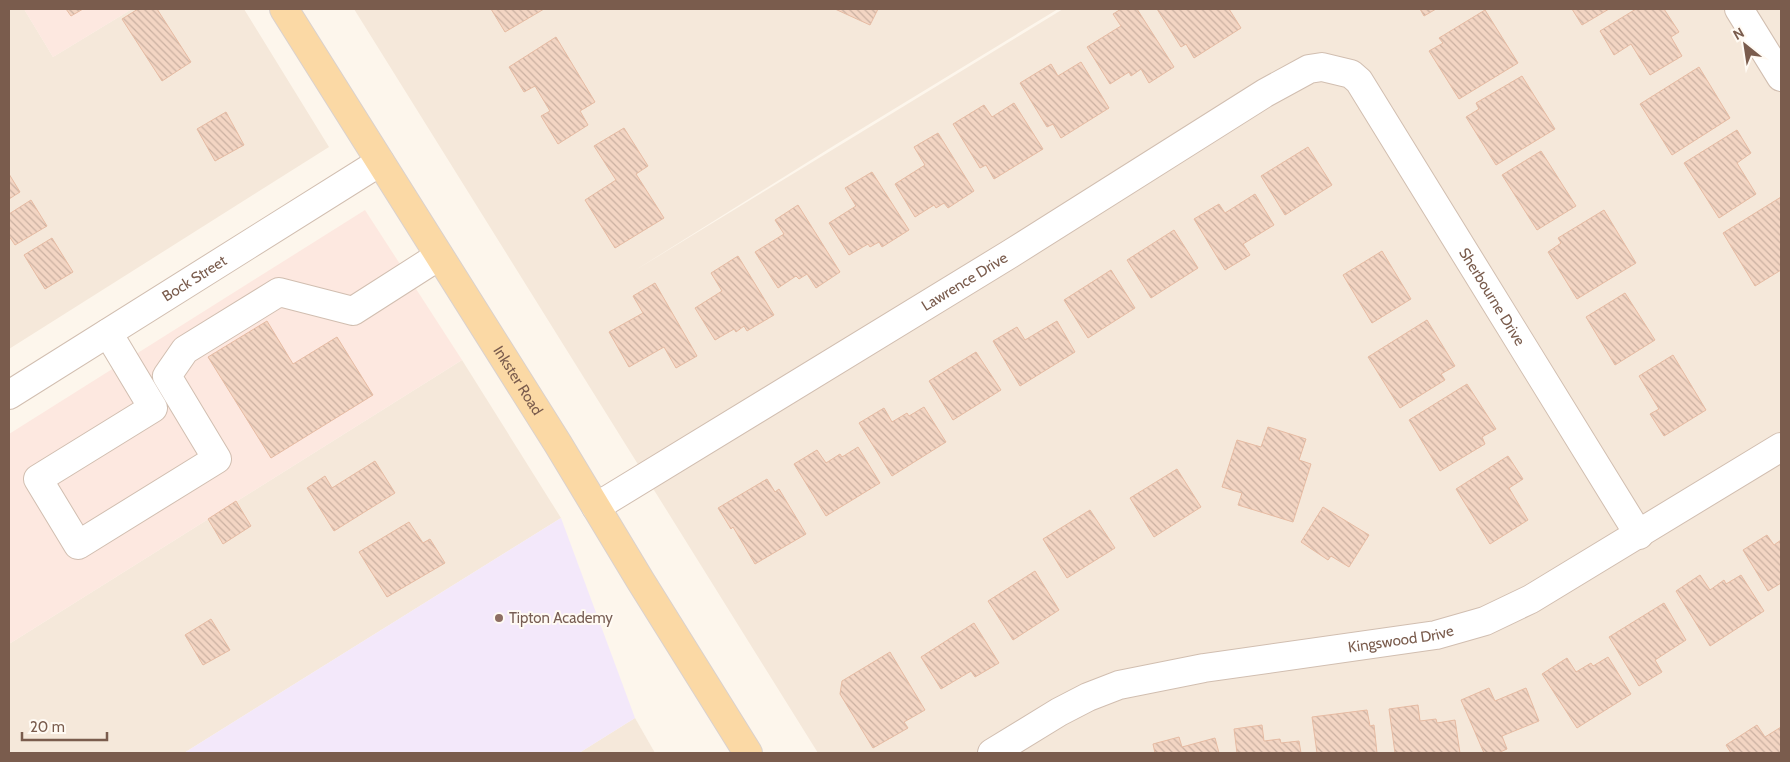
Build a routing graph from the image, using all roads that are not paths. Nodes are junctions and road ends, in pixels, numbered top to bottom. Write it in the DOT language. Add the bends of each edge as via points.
graph roads {
  1 [pos="284,9"];
  2 [pos="1739,9"];
  3 [pos="1336,69"];
  4 [pos="1781,77"];
  5 [pos="380,162"];
  6 [pos="439,256"];
  7 [pos="108,333"];
  8 [pos="10,390"];
  9 [pos="178,393"];
  10 [pos="152,408"];
  11 [pos="1781,447"];
  12 [pos="596,507"];
  13 [pos="1638,535"];
  14 [pos="748,753"];
  15 [pos="992,753"];
  1 -- 5 [label="main road, Inkster Road"];
  2 -- 4 [label="street"];
  3 -- 12 [label="street, Lawrence Drive" via="1309,69 1265,93 1002,259"];
  3 -- 13 [label="street, Sherbourne Drive" via="1351,74 1359,81"];
  5 -- 6 [label="main road, Inkster Road"];
  5 -- 7 [label="street, Bock Street"];
  6 -- 9 [label="street" via="353,310 279,292 185,350 167,376"];
  6 -- 12 [label="main road, Inkster Road"];
  7 -- 8 [label="street, Bock Street"];
  7 -- 10 [label="street"];
  9 -- 10 [label="street"];
  9 -- 10 [label="street" via="217,459 78,545 38,479"];
  11 -- 13 [label="street, Kingswood Drive"];
  12 -- 14 [label="main road, Inkster Road"];
  13 -- 15 [label="street, Kingswood Drive" via="1531,600 1485,621 1436,635 1204,668 1119,685 1059,712"];
}
